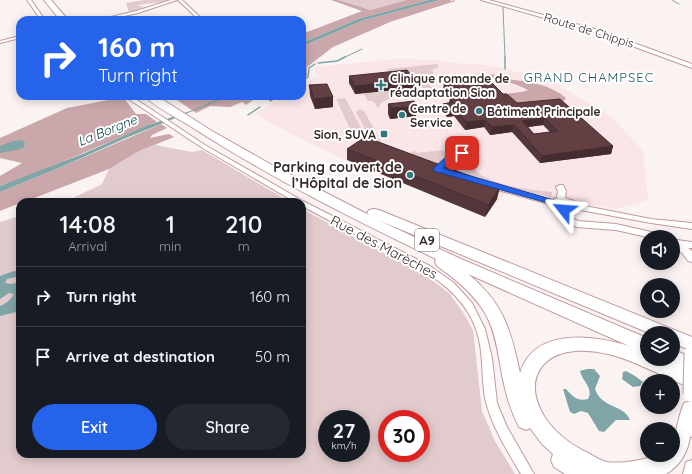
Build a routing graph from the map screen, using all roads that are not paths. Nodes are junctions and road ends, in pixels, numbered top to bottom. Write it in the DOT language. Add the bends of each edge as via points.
graph roads {
  1 [pos="29,0"];
  2 [pos="41,0"];
  3 [pos="46,0"];
  4 [pos="175,0"];
  5 [pos="180,0"];
  6 [pos="483,0"];
  7 [pos="40,16"];
  8 [pos="54,16"];
  9 [pos="60,16"];
  10 [pos="118,16"];
  11 [pos="197,16"];
  12 [pos="16,39"];
  13 [pos="0,42"];
  14 [pos="692,66"];
  15 [pos="133,100"];
  16 [pos="162,100"];
  17 [pos="211,131"];
  18 [pos="476,151"];
  19 [pos="429,166"];
  20 [pos="437,169"];
  21 [pos="448,173"];
  22 [pos="485,184"];
  23 [pos="560,188"];
  24 [pos="294,198"];
  25 [pos="558,201"];
  26 [pos="348,202"];
  27 [pos="306,205"];
  28 [pos="568,208"];
  29 [pos="692,226"];
  30 [pos="392,231"];
  31 [pos="640,232"];
  32 [pos="680,243"];
  33 [pos="680,245"];
  34 [pos="692,245"];
  35 [pos="680,246"];
  36 [pos="692,252"];
  37 [pos="692,258"];
  38 [pos="649,326"];
  39 [pos="640,334"];
  40 [pos="680,339"];
  41 [pos="640,343"];
  42 [pos="692,344"];
  43 [pos="680,350"];
  44 [pos="692,354"];
  45 [pos="680,360"];
  46 [pos="692,365"];
  47 [pos="691,403"];
  48 [pos="692,468"];
  49 [pos="609,473"];
  50 [pos="528,474"];
  51 [pos="584,474"];
  52 [pos="691,474"];
  1 -- 7 [label="street"];
  2 -- 8 [label="highway"];
  3 -- 9 [label="highway"];
  4 -- 10 [label="street"];
  5 -- 11 [label="street"];
  6 -- 14 [label="street, Route de Chippis" via="596,31"];
  12 -- 13 [label="street"];
  15 -- 24 [label="street, Rue des Marèches" via="182,133"];
  16 -- 17 [label="highway, A9"];
  17 -- 26 [label="highway, A9"];
  17 -- 30 [label="highway, A9" via="309,189"];
  18 -- 20 [label="street" via="454,156"];
  19 -- 20 [label="street"];
  20 -- 21 [label="street"];
  22 -- 25 [label="street"];
  23 -- 25 [label="street" via="562,191"];
  25 -- 28 [label="street" via="556,206"];
  26 -- 38 [label="highway"];
  26 -- 39 [label="highway, A9" via="502,274"];
  27 -- 50 [label="street, Rue des Marèches" via="427,268 466,300 482,329 490,390 499,424"];
  28 -- 29 [label="street"];
  28 -- 31 [label="street" via="565,218 573,223"];
  30 -- 41 [label="highway, A9"];
  30 -- 51 [label="highway" via="451,268 480,294 500,327 514,395 525,420 551,452"];
  32 -- 34 [label="street"];
  33 -- 36 [label="street"];
  35 -- 37 [label="street"];
  40 -- 42 [label="highway"];
  43 -- 44 [label="highway"];
  44 -- 47 [label="main road, bridge"];
  45 -- 46 [label="highway"];
  47 -- 49 [label="highway" via="688,429 682,447 670,461 643,473"];
  47 -- 49 [label="highway" via="635,356 616,349 577,344 560,346 550,349 536,359 528,374 526,388 527,402 537,423 567,452"];
  48 -- 52 [label="main road"];
}
